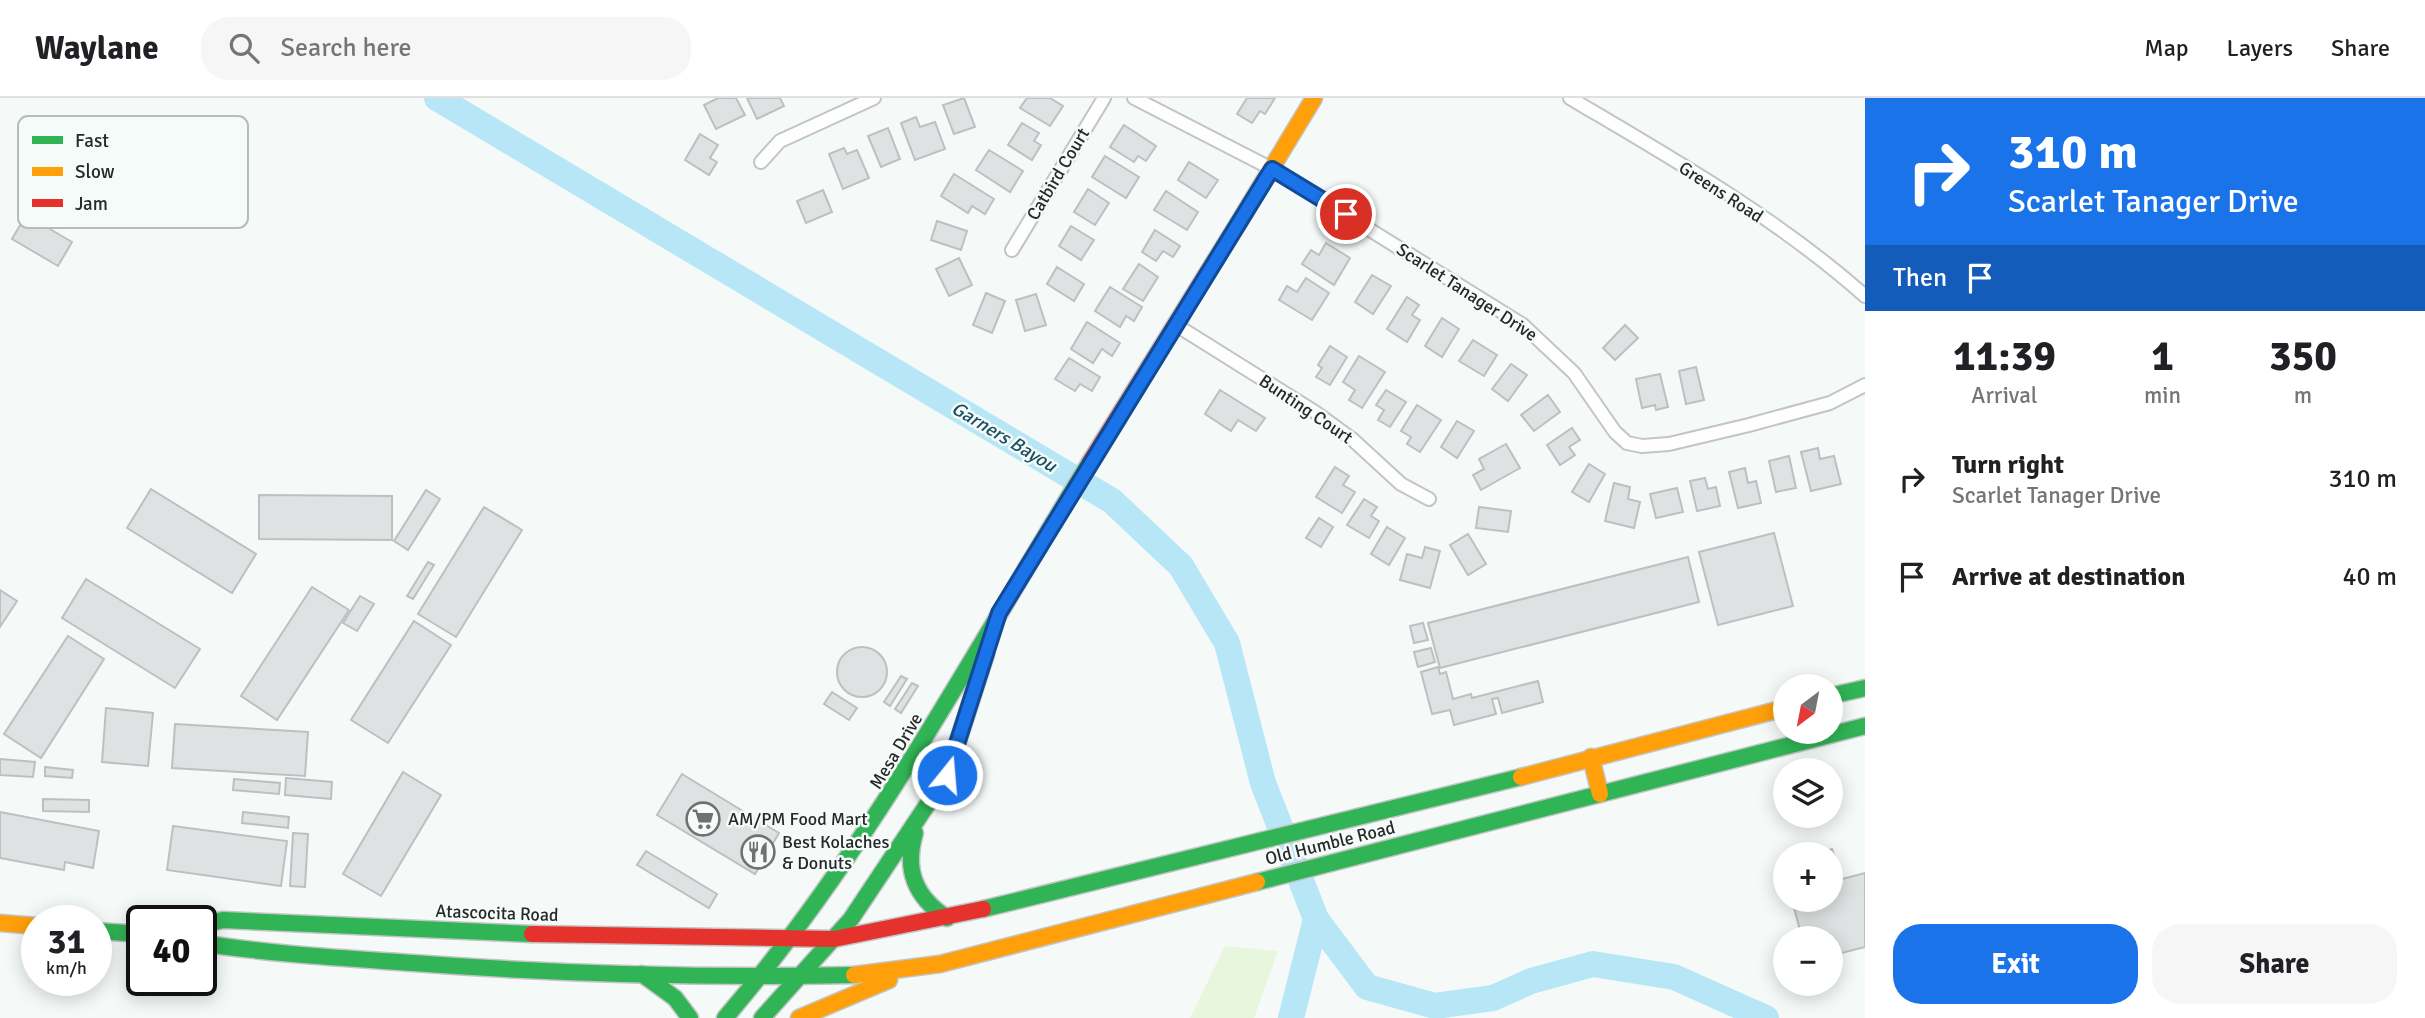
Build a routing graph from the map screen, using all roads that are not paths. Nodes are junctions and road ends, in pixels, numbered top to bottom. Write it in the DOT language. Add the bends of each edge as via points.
graph roads {
  1 [pos="874,98"];
  2 [pos="1104,98"];
  3 [pos="1134,98"];
  4 [pos="1314,98"];
  5 [pos="1570,98"];
  6 [pos="761,162"];
  7 [pos="1272,169"];
  8 [pos="1012,250"];
  9 [pos="1865,296"];
  10 [pos="1176,325"];
  11 [pos="1865,385"];
  12 [pos="1429,499"];
  13 [pos="999,613"];
  14 [pos="1865,688"];
  15 [pos="1843,693"];
  16 [pos="1773,711"];
  17 [pos="1865,726"];
  18 [pos="1591,757"];
  19 [pos="1600,794"];
  20 [pos="921,817"];
  21 [pos="947,918"];
  22 [pos="217,921"];
  23 [pos="0,923"];
  24 [pos="21,925"];
  25 [pos="793,936"];
  26 [pos="834,939"];
  27 [pos="217,945"];
  28 [pos="932,965"];
  29 [pos="642,974"];
  30 [pos="802,976"];
  31 [pos="762,977"];
  32 [pos="690,1018"];
  33 [pos="724,1018"];
  34 [pos="762,1018"];
  35 [pos="799,1018"];
  1 -- 6 [label="street" via="780,141"];
  2 -- 8 [label="street, Catbird Court"];
  3 -- 7 [label="street, Scarlet Tanager Drive"];
  4 -- 7 [label="main road, Mesa Drive"];
  5 -- 9 [label="street, Greens Road" via="1752,210"];
  7 -- 10 [label="main road, Mesa Drive"];
  7 -- 11 [label="street, Scarlet Tanager Drive" via="1523,325 1574,373 1627,443 1669,444 1749,425 1830,403"];
  10 -- 12 [label="street, Bunting Court" via="1315,412 1401,484"];
  10 -- 13 [label="main road, Mesa Drive"];
  13 -- 20 [label="main road, Mesa Drive" via="947,775"];
  13 -- 25 [label="main road, Mesa Drive" via="875,822"];
  14 -- 15 [label="main road"];
  16 -- 18 [label="main road, Old Humble Road"];
  17 -- 19 [label="main road, Old Humble Road"];
  18 -- 19 [label="main road"];
  18 -- 21 [label="main road, Old Humble Road" via="1346,822"];
  19 -- 28 [label="main road, Old Humble Road"];
  20 -- 21 [label="main road" via="909,850 909,868 922,899"];
  20 -- 26 [label="main road, Mesa Drive"];
  21 -- 26 [label="main road, Old Humble Road"];
  22 -- 25 [label="main road, Atascocita Road" via="505,934"];
  23 -- 24 [label="main road"];
  25 -- 26 [label="main road, Old Humble Road"];
  25 -- 31 [label="main road"];
  26 -- 30 [label="main road, Mesa Drive"];
  27 -- 29 [label="main road" via="361,960"];
  28 -- 30 [label="main road, Old Humble Road" via="876,974"];
  28 -- 35 [label="main road" via="857,991"];
  29 -- 31 [label="main road"];
  29 -- 32 [label="main road" via="666,989"];
  30 -- 31 [label="main road, Old Humble Road"];
  30 -- 34 [label="main road"];
  31 -- 33 [label="main road"];
}
